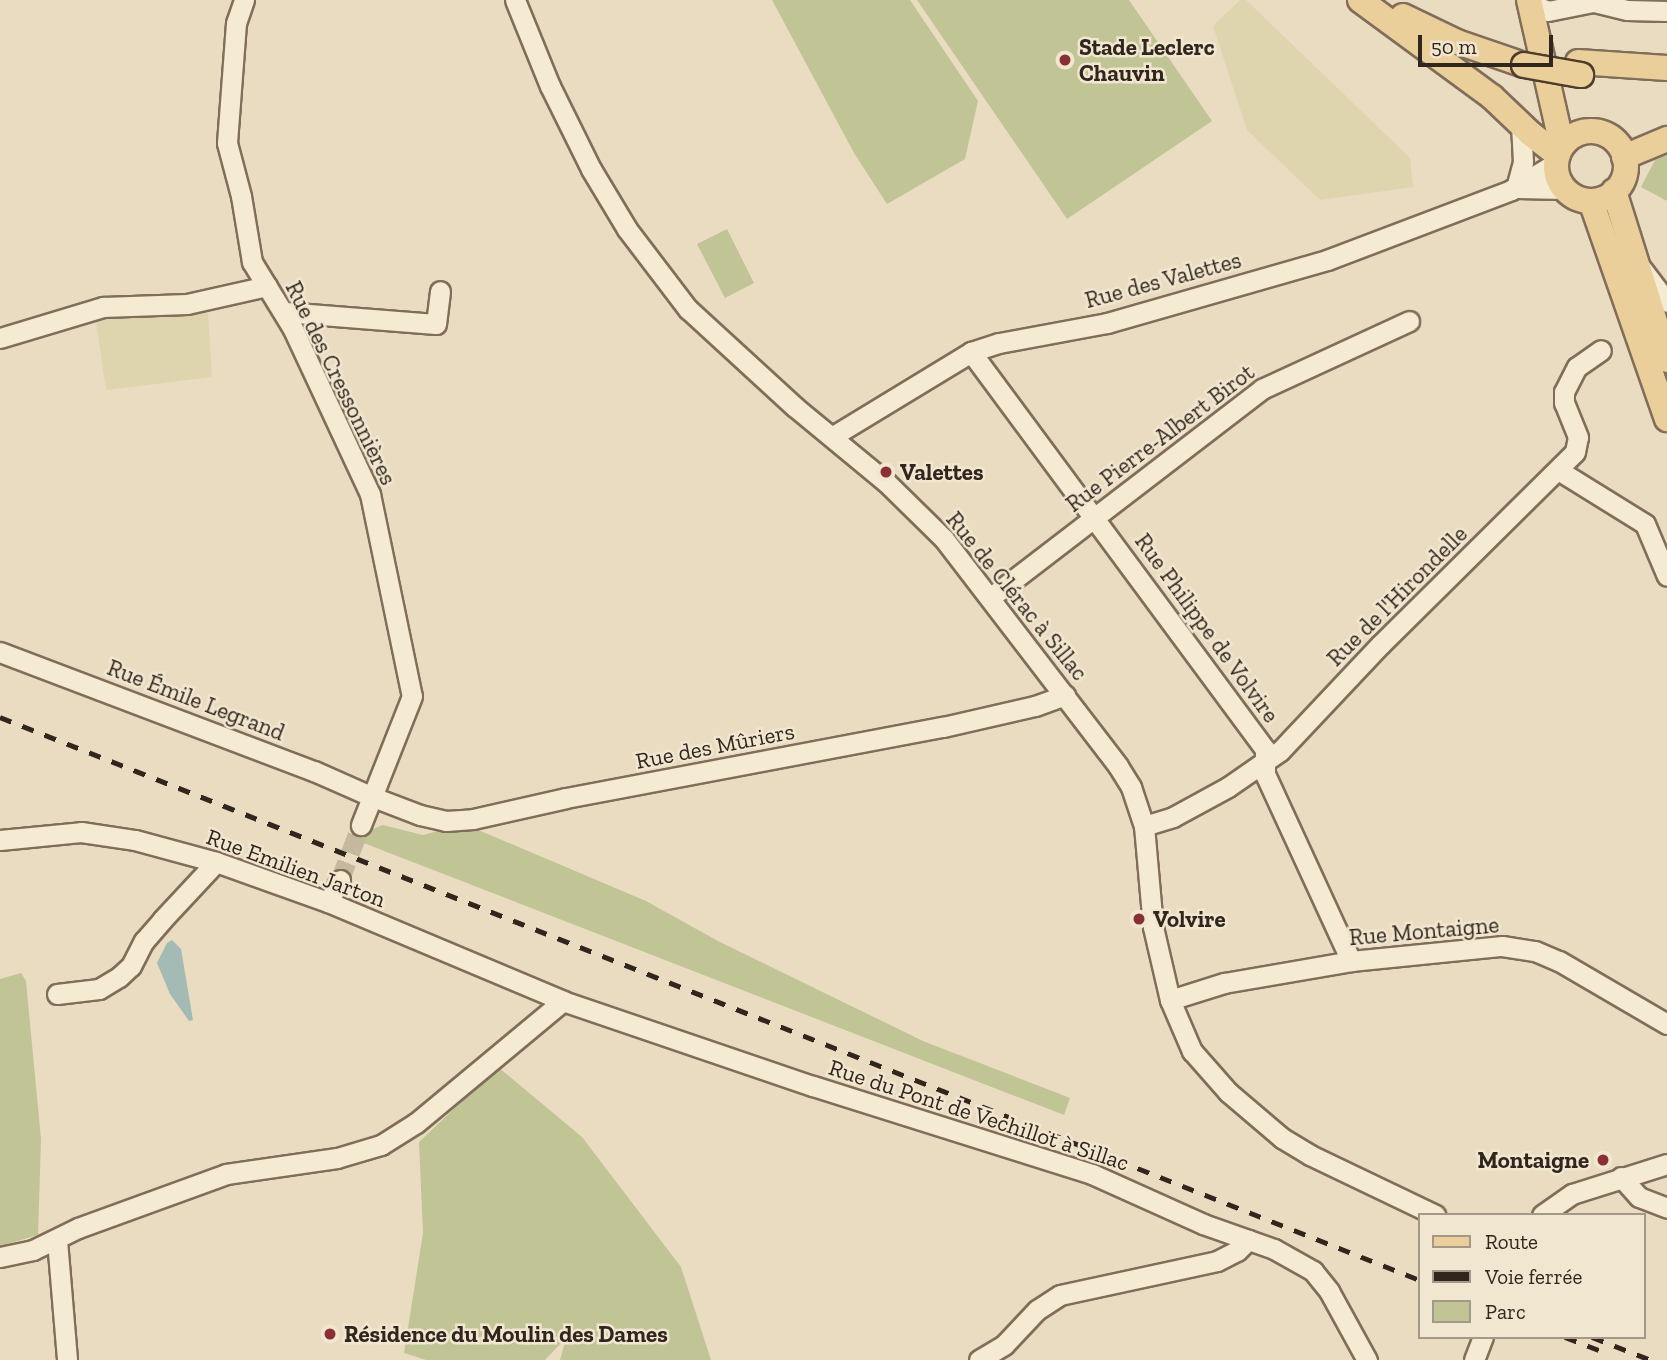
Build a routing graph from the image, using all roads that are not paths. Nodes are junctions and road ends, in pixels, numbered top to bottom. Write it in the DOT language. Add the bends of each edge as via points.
graph roads {
  1 [pos="244,0"];
  2 [pos="515,0"];
  3 [pos="1360,0"];
  4 [pos="1375,0"];
  5 [pos="1400,0"];
  6 [pos="1589,1"];
  7 [pos="1538,4"];
  8 [pos="1667,11"];
  9 [pos="1525,58"];
  10 [pos="1667,68"];
  11 [pos="1579,69"];
  12 [pos="1667,82"];
  13 [pos="1521,123"];
  14 [pos="1587,132"];
  15 [pos="1667,139"];
  16 [pos="1559,155"];
  17 [pos="1624,157"];
  18 [pos="1516,188"];
  19 [pos="1564,189"];
  20 [pos="1614,191"];
  21 [pos="1591,201"];
  22 [pos="1634,258"];
  23 [pos="267,286"];
  24 [pos="440,291"];
  25 [pos="1667,302"];
  26 [pos="284,312"];
  27 [pos="1409,321"];
  28 [pos="0,338"];
  29 [pos="1601,350"];
  30 [pos="971,352"];
  31 [pos="1667,360"];
  32 [pos="1667,419"];
  33 [pos="833,436"];
  34 [pos="1558,470"];
  35 [pos="1094,517"];
  36 [pos="1667,576"];
  37 [pos="991,597"];
  38 [pos="0,652"];
  39 [pos="1065,695"];
  40 [pos="1266,762"];
  41 [pos="373,797"];
  42 [pos="361,825"];
  43 [pos="1144,826"];
  44 [pos="0,840"];
  45 [pos="216,862"];
  46 [pos="340,880"];
  47 [pos="328,902"];
  48 [pos="1351,961"];
  49 [pos="57,994"];
  50 [pos="1170,1000"];
  51 [pos="563,1001"];
  52 [pos="1667,1024"];
  53 [pos="1667,1164"];
  54 [pos="1621,1177"];
  55 [pos="1667,1208"];
  56 [pos="1431,1213"];
  57 [pos="1545,1213"];
  58 [pos="57,1240"];
  59 [pos="1248,1240"];
  60 [pos="0,1257"];
  61 [pos="1482,1339"];
  62 [pos="1364,1359"];
  63 [pos="67,1360"];
  64 [pos="979,1360"];
  65 [pos="1474,1360"];
  1 -- 23 [label="street, Rue des Cressonnières" via="236,23 227,143 252,262"];
  2 -- 33 [label="street, Rue de Clérac à Sillac" via="556,98 626,229 715,337"];
  3 -- 13 [label="main road"];
  4 -- 9 [label="main road" via="1457,42"];
  5 -- 9 [label="main road"];
  6 -- 7 [label="street"];
  6 -- 8 [label="street" via="1627,10"];
  7 -- 14 [label="main road" via="1570,111"];
  7 -- 16 [label="main road"];
  9 -- 11 [label="main road, bridge"];
  10 -- 11 [label="main road"];
  11 -- 12 [label="main road"];
  13 -- 16 [label="main road"];
  13 -- 18 [label="street" via="1523,162"];
  14 -- 16 [label="main road" via="1570,138"];
  14 -- 17 [label="main road" via="1614,140"];
  15 -- 17 [label="main road"];
  16 -- 18 [label="street, Rue des Valettes"];
  16 -- 19 [label="main road" via="1559,181"];
  17 -- 20 [label="main road" via="1623,180"];
  18 -- 19 [label="street, Rue des Valettes"];
  18 -- 30 [label="street, Rue des Valettes" via="1327,260 1107,323"];
  19 -- 21 [label="main road"];
  20 -- 21 [label="main road"];
  20 -- 22 [label="main road"];
  21 -- 32 [label="main road"];
  22 -- 25 [label="street"];
  22 -- 31 [label="main road"];
  23 -- 26 [label="street, Rue des Cressonnières"];
  23 -- 28 [label="street" via="187,303 103,307"];
  24 -- 26 [label="street" via="436,324"];
  26 -- 41 [label="street, Rue des Cressonnières" via="370,494 412,696"];
  27 -- 35 [label="street, Rue Pierre-Albert Birot" via="1262,389"];
  29 -- 34 [label="street, Rue de l'Hirondelle" via="1577,367 1563,392 1578,437 1575,452"];
  30 -- 33 [label="street, Rue des Valettes"];
  30 -- 35 [label="street, Rue Philippe de Volvire"];
  33 -- 37 [label="street, Rue de Clérac à Sillac" via="929,523"];
  34 -- 36 [label="street" via="1645,524"];
  34 -- 40 [label="street, Rue de l'Hirondelle"];
  35 -- 37 [label="street, Rue Pierre-Albert Birot"];
  35 -- 40 [label="street, Rue Philippe de Volvire" via="1265,749"];
  37 -- 39 [label="street, Rue de Clérac à Sillac"];
  38 -- 41 [label="street, Rue Émile Legrand"];
  39 -- 41 [label="street, Rue des Mûriers" via="930,729 473,819 446,821"];
  39 -- 43 [label="street, Rue de Clérac à Sillac" via="1131,787"];
  40 -- 43 [label="street, Rue de l'Hirondelle" via="1173,817"];
  40 -- 48 [label="street, Rue Philippe de Volvire" via="1265,774"];
  41 -- 42 [label="street, Rue des Cressonnières"];
  43 -- 50 [label="street, Rue de Clérac à Sillac" via="1153,927"];
  44 -- 45 [label="street, Rue Emilien Jarton" via="81,832 135,840"];
  45 -- 47 [label="street, Rue Emilien Jarton"];
  45 -- 49 [label="street" via="144,941 131,966 119,977 99,989"];
  46 -- 47 [label="street"];
  47 -- 51 [label="street, Rue Emilien Jarton"];
  48 -- 50 [label="street, Rue Montaigne" via="1224,983"];
  48 -- 52 [label="street, Rue Montaigne" via="1464,947 1535,951"];
  50 -- 56 [label="street, Rue de Clérac à Sillac" via="1192,1051 1228,1092 1282,1138"];
  51 -- 58 [label="street" via="416,1123 381,1145 338,1157 226,1174"];
  51 -- 59 [label="street, Rue du Pont de Vechillot à Sillac" via="1092,1174"];
  53 -- 54 [label="street"];
  54 -- 55 [label="street" via="1639,1197"];
  54 -- 57 [label="street" via="1572,1194"];
  58 -- 60 [label="street"];
  58 -- 63 [label="street"];
  59 -- 62 [label="street, Rue du Pont de Vechillot à Sillac" via="1297,1261 1322,1280"];
  59 -- 64 [label="street" via="1217,1261 1060,1295 1037,1310 1004,1345"];
  61 -- 65 [label="street"];
}
